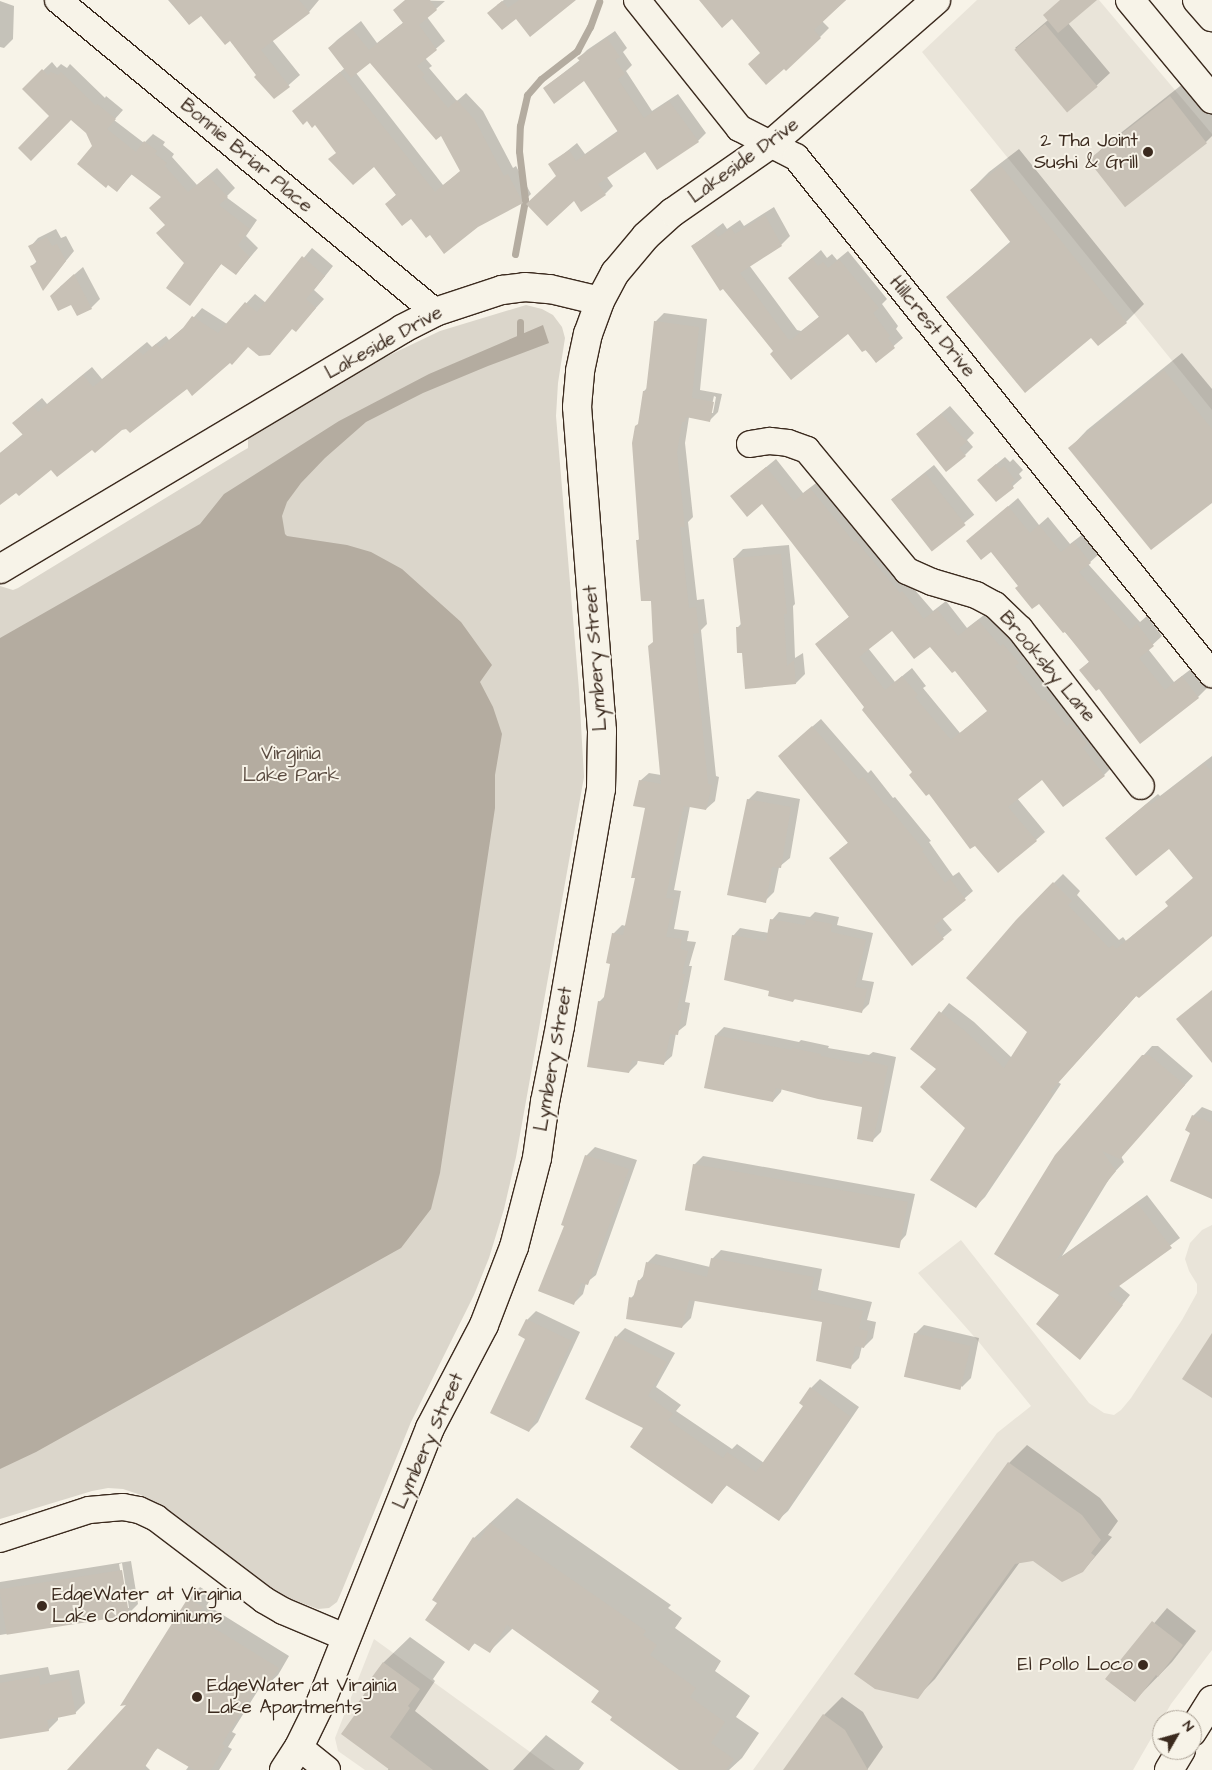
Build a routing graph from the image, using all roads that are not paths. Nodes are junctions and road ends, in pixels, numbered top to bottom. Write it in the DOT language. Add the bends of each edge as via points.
graph roads {
  1 [pos="58,0"];
  2 [pos="637,0"];
  3 [pos="936,0"];
  4 [pos="1130,0"];
  5 [pos="1197,0"];
  6 [pos="1212,17"];
  7 [pos="1212,98"];
  8 [pos="771,144"];
  9 [pos="600,301"];
  10 [pos="435,312"];
  11 [pos="750,444"];
  12 [pos="0,569"];
  13 [pos="1212,674"];
  14 [pos="1141,786"];
  15 [pos="0,1538"];
  16 [pos="347,1638"];
  17 [pos="1212,1700"];
  18 [pos="1202,1716"];
  19 [pos="300,1747"];
  20 [pos="284,1770"];
  21 [pos="327,1770"];
  1 -- 10 [label="street, Bonnie Briar Place"];
  2 -- 8 [label="street, Hillcrest Drive" via="739,128"];
  3 -- 8 [label="street, Lakeside Drive"];
  4 -- 7 [label="street"];
  5 -- 6 [label="street"];
  8 -- 9 [label="street, Lakeside Drive" via="674,212 646,236 615,273"];
  8 -- 13 [label="street, Hillcrest Drive" via="796,157"];
  9 -- 10 [label="street, Lakeside Drive" via="550,289 525,288 487,294"];
  9 -- 16 [label="street, Lymbery Street" via="588,334 577,407 602,723 601,789 537,1158 514,1247 484,1325 426,1437"];
  10 -- 12 [label="street, Lakeside Drive"];
  11 -- 14 [label="street, Brooksby Lane" via="770,441 807,450 906,571 976,595 995,605 1020,629"];
  15 -- 16 [label="street" via="89,1510 123,1507 139,1510 156,1518 264,1600"];
  16 -- 19 [label="street, Lymbery Street"];
  17 -- 18 [label="street"];
  19 -- 20 [label="street, Lymbery Street"];
  19 -- 21 [label="street"];
}
